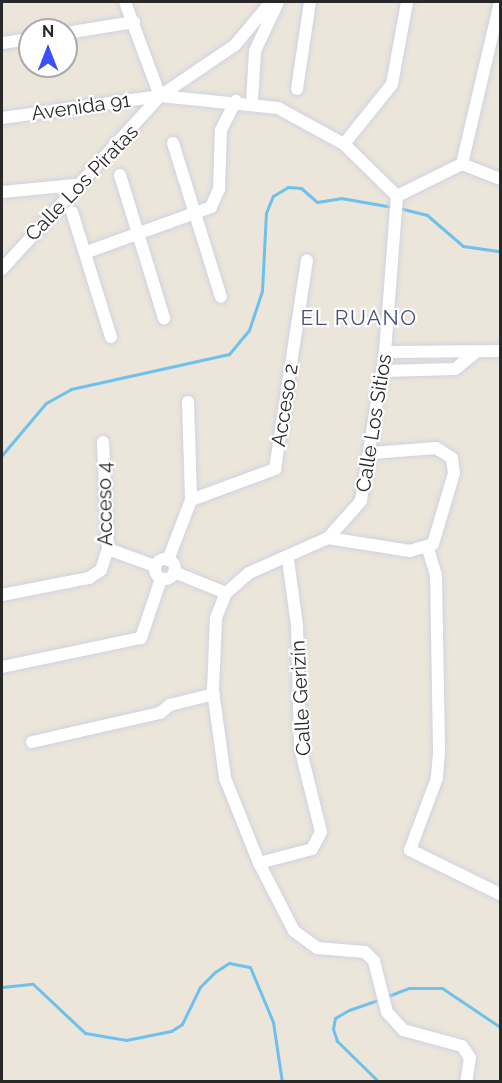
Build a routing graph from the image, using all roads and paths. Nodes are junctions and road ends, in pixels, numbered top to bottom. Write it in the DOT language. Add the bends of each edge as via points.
graph roads {
  1 [pos="125,2"];
  2 [pos="271,2"];
  3 [pos="278,2"];
  4 [pos="310,2"];
  5 [pos="407,2"];
  6 [pos="500,2"];
  7 [pos="134,21"];
  8 [pos="78,31"];
  9 [pos="18,41"];
  10 [pos="2,44"];
  11 [pos="297,89"];
  12 [pos="160,96"];
  13 [pos="236,101"];
  14 [pos="252,102"];
  15 [pos="2,118"];
  16 [pos="173,143"];
  17 [pos="344,144"];
  18 [pos="462,164"];
  19 [pos="120,175"];
  20 [pos="501,179"];
  21 [pos="75,185"];
  22 [pos="2,192"];
  23 [pos="397,196"];
  24 [pos="72,212"];
  25 [pos="196,216"];
  26 [pos="141,236"];
  27 [pos="87,252"];
  28 [pos="5,259"];
  29 [pos="307,260"];
  30 [pos="2,269"];
  31 [pos="221,297"];
  32 [pos="164,318"];
  33 [pos="111,337"];
  34 [pos="501,351"];
  35 [pos="385,352"];
  36 [pos="476,352"];
  37 [pos="383,371"];
  38 [pos="189,402"];
  39 [pos="103,442"];
  40 [pos="372,453"];
  41 [pos="191,500"];
  42 [pos="328,538"];
  43 [pos="108,549"];
  44 [pos="428,549"];
  45 [pos="168,560"];
  46 [pos="288,560"];
  47 [pos="155,566"];
  48 [pos="174,572"];
  49 [pos="161,579"];
  50 [pos="226,593"];
  51 [pos="2,595"];
  52 [pos="2,667"];
  53 [pos="213,694"];
  54 [pos="32,742"];
  55 [pos="259,864"];
  56 [pos="501,894"];
  57 [pos="466,1082"];
  1 -- 7 [label="street"];
  2 -- 12 [label="street" via="218,59"];
  3 -- 14 [label="street" via="255,51"];
  4 -- 11 [label="street"];
  5 -- 17 [label="street" via="392,84"];
  6 -- 18 [label="street"];
  7 -- 8 [label="street"];
  7 -- 12 [label="street"];
  9 -- 10 [label="street"];
  12 -- 13 [label="street" via="168,101"];
  12 -- 15 [label="street, Avenida 91"];
  12 -- 21 [label="street, Calle Los Piratas"];
  13 -- 14 [label="street"];
  13 -- 25 [label="street" via="221,130 216,198"];
  14 -- 17 [label="street" via="278,108"];
  16 -- 25 [label="street"];
  17 -- 23 [label="street"];
  18 -- 20 [label="street"];
  18 -- 23 [label="street"];
  19 -- 26 [label="street"];
  21 -- 22 [label="street"];
  21 -- 28 [label="street, Calle Los Piratas"];
  23 -- 35 [label="street, Calle Los Sitios"];
  24 -- 27 [label="street"];
  25 -- 26 [label="street"];
  25 -- 31 [label="street"];
  26 -- 27 [label="street"];
  26 -- 32 [label="street"];
  27 -- 33 [label="street"];
  28 -- 30 [label="street, Calle Los Piratas"];
  29 -- 41 [label="street, Acceso 2" via="275,469"];
  34 -- 36 [label="street"];
  35 -- 36 [label="street"];
  35 -- 37 [label="street, Calle Los Sitios"];
  36 -- 37 [label="street" via="455,369"];
  37 -- 40 [label="street, Calle Los Sitios"];
  38 -- 41 [label="street"];
  39 -- 43 [label="street, Acceso 4"];
  40 -- 42 [label="street, Calle Los Sitios" via="361,501"];
  40 -- 44 [label="street" via="436,448 452,458 448,495"];
  41 -- 45 [label="street"];
  42 -- 44 [label="street"];
  42 -- 46 [label="street, Calle Los Sitios"];
  43 -- 47 [label="street"];
  43 -- 51 [label="street, Acceso 4" via="101,570 89,578"];
  44 -- 56 [label="street" via="436,575 439,753 437,778 410,850"];
  45 -- 47 [label="street"];
  45 -- 48 [label="street"];
  46 -- 50 [label="street, Calle Los Sitios" via="249,573"];
  46 -- 55 [label="street, Calle Gerizín" via="297,626 300,747 321,832 312,849"];
  47 -- 49 [label="street"];
  48 -- 49 [label="street"];
  48 -- 50 [label="street"];
  49 -- 52 [label="street" via="141,638"];
  50 -- 53 [label="street, Calle Los Sitios" via="216,618"];
  53 -- 54 [label="street" via="170,705 160,713"];
  53 -- 55 [label="street, Calle Los Sitios" via="225,777"];
  55 -- 57 [label="street, Calle Los Sitios" via="294,931 307,944 365,952 379,977 387,1012 403,1030 462,1046 470,1058"];
}
